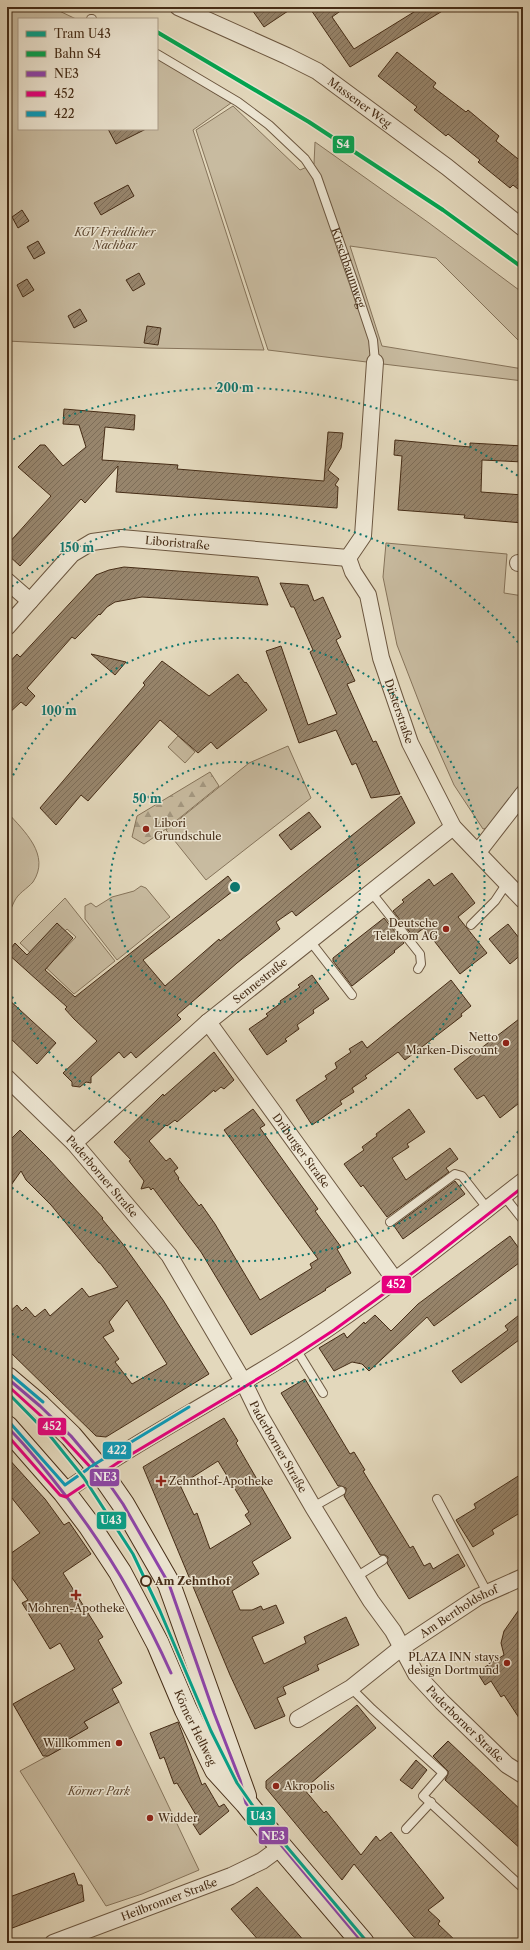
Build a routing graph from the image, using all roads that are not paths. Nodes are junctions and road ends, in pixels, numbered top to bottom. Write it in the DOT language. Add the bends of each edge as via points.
graph roads {
  1 [pos="183,8"];
  2 [pos="158,55"];
  3 [pos="523,228"];
  4 [pos="376,362"];
  5 [pos="348,558"];
  6 [pos="7,581"];
  7 [pos="30,601"];
  8 [pos="7,626"];
  9 [pos="523,794"];
  10 [pos="453,827"];
  11 [pos="478,852"];
  12 [pos="507,883"];
  13 [pos="371,892"];
  14 [pos="523,900"];
  15 [pos="471,925"];
  16 [pos="310,941"];
  17 [pos="418,969"];
  18 [pos="352,995"];
  19 [pos="208,1022"];
  20 [pos="10,1086"];
  21 [pos="74,1142"];
  22 [pos="523,1181"];
  23 [pos="504,1196"];
  24 [pos="487,1208"];
  25 [pos="523,1220"];
  26 [pos="390,1222"];
  27 [pos="395,1280"];
  28 [pos="296,1349"];
  29 [pos="7,1378"];
  30 [pos="243,1381"];
  31 [pos="323,1393"];
  32 [pos="7,1427"];
  33 [pos="98,1468"];
  34 [pos="341,1491"];
  35 [pos="64,1492"];
  36 [pos="436,1499"];
  37 [pos="313,1507"];
  38 [pos="383,1560"];
  39 [pos="356,1577"];
  40 [pos="523,1577"];
  41 [pos="487,1592"];
  42 [pos="402,1648"];
  43 [pos="351,1688"];
  44 [pos="298,1719"];
  45 [pos="523,1775"];
  46 [pos="431,1802"];
  47 [pos="246,1803"];
  48 [pos="406,1829"];
  49 [pos="281,1847"];
  50 [pos="523,1888"];
  51 [pos="53,1943"];
  52 [pos="363,1943"];
  1 -- 3 [label="street, Massener Weg" via="317,71 440,162"];
  2 -- 4 [label="lane, Kirschbaumweg" via="238,102 269,125 305,159 317,178 354,283 373,340"];
  4 -- 5 [label="street, Kirschbaumweg" via="363,536"];
  5 -- 7 [label="street, Liboristraße" via="121,538 92,542 72,554"];
  5 -- 10 [label="street, Düsterstraße" via="353,572 368,595 381,658 410,742"];
  6 -- 7 [label="street"];
  7 -- 8 [label="street, Liboristraße"];
  9 -- 11 [label="street"];
  10 -- 11 [label="street, Düsterstraße"];
  10 -- 13 [label="street, Sennestraße"];
  11 -- 12 [label="street, Düsterstraße"];
  12 -- 14 [label="street, Düsterstraße"];
  12 -- 15 [label="lane" via="495,901"];
  13 -- 16 [label="street, Sennestraße"];
  13 -- 17 [label="lane" via="420,954 421,964"];
  16 -- 18 [label="lane"];
  16 -- 19 [label="street, Sennestraße"];
  19 -- 21 [label="street, Sennestraße"];
  19 -- 27 [label="street, Driburger Straße"];
  20 -- 21 [label="street, Paderborner Straße"];
  21 -- 30 [label="street, Paderborner Straße" via="169,1255"];
  22 -- 23 [label="street"];
  23 -- 24 [label="street"];
  23 -- 25 [label="lane"];
  24 -- 26 [label="lane" via="462,1176 455,1174"];
  24 -- 27 [label="street"];
  27 -- 28 [label="street" via="367,1302"];
  28 -- 30 [label="street"];
  28 -- 31 [label="lane"];
  29 -- 33 [label="main road, Körner Hellweg" via="71,1436"];
  30 -- 33 [label="street"];
  30 -- 37 [label="street, Paderborner Straße" via="258,1414"];
  32 -- 35 [label="main road, Körner Hellweg"];
  33 -- 35 [label="street"];
  33 -- 47 [label="main road, Körner Hellweg" via="124,1504 169,1584"];
  34 -- 37 [label="lane"];
  35 -- 47 [label="main road, Körner Hellweg" via="120,1572 158,1644 186,1710 216,1770"];
  36 -- 41 [label="lane"];
  37 -- 39 [label="street, Paderborner Straße"];
  38 -- 39 [label="lane"];
  39 -- 42 [label="street, Paderborner Straße"];
  40 -- 41 [label="street, Am Bertholdshof"];
  41 -- 42 [label="street, Am Bertholdshof"];
  42 -- 43 [label="street, Am Bertholdshof"];
  42 -- 45 [label="street, Paderborner Straße" via="416,1674 442,1702 507,1765"];
  43 -- 44 [label="street, Am Bertholdshof"];
  43 -- 46 [label="lane" via="443,1773 423,1796"];
  46 -- 48 [label="lane"];
  46 -- 50 [label="lane"];
  47 -- 49 [label="main road, Körner Hellweg"];
  49 -- 51 [label="street, Heilbronner Straße" via="262,1861 231,1876"];
  49 -- 52 [label="main road, Körner Hellweg"];
}
